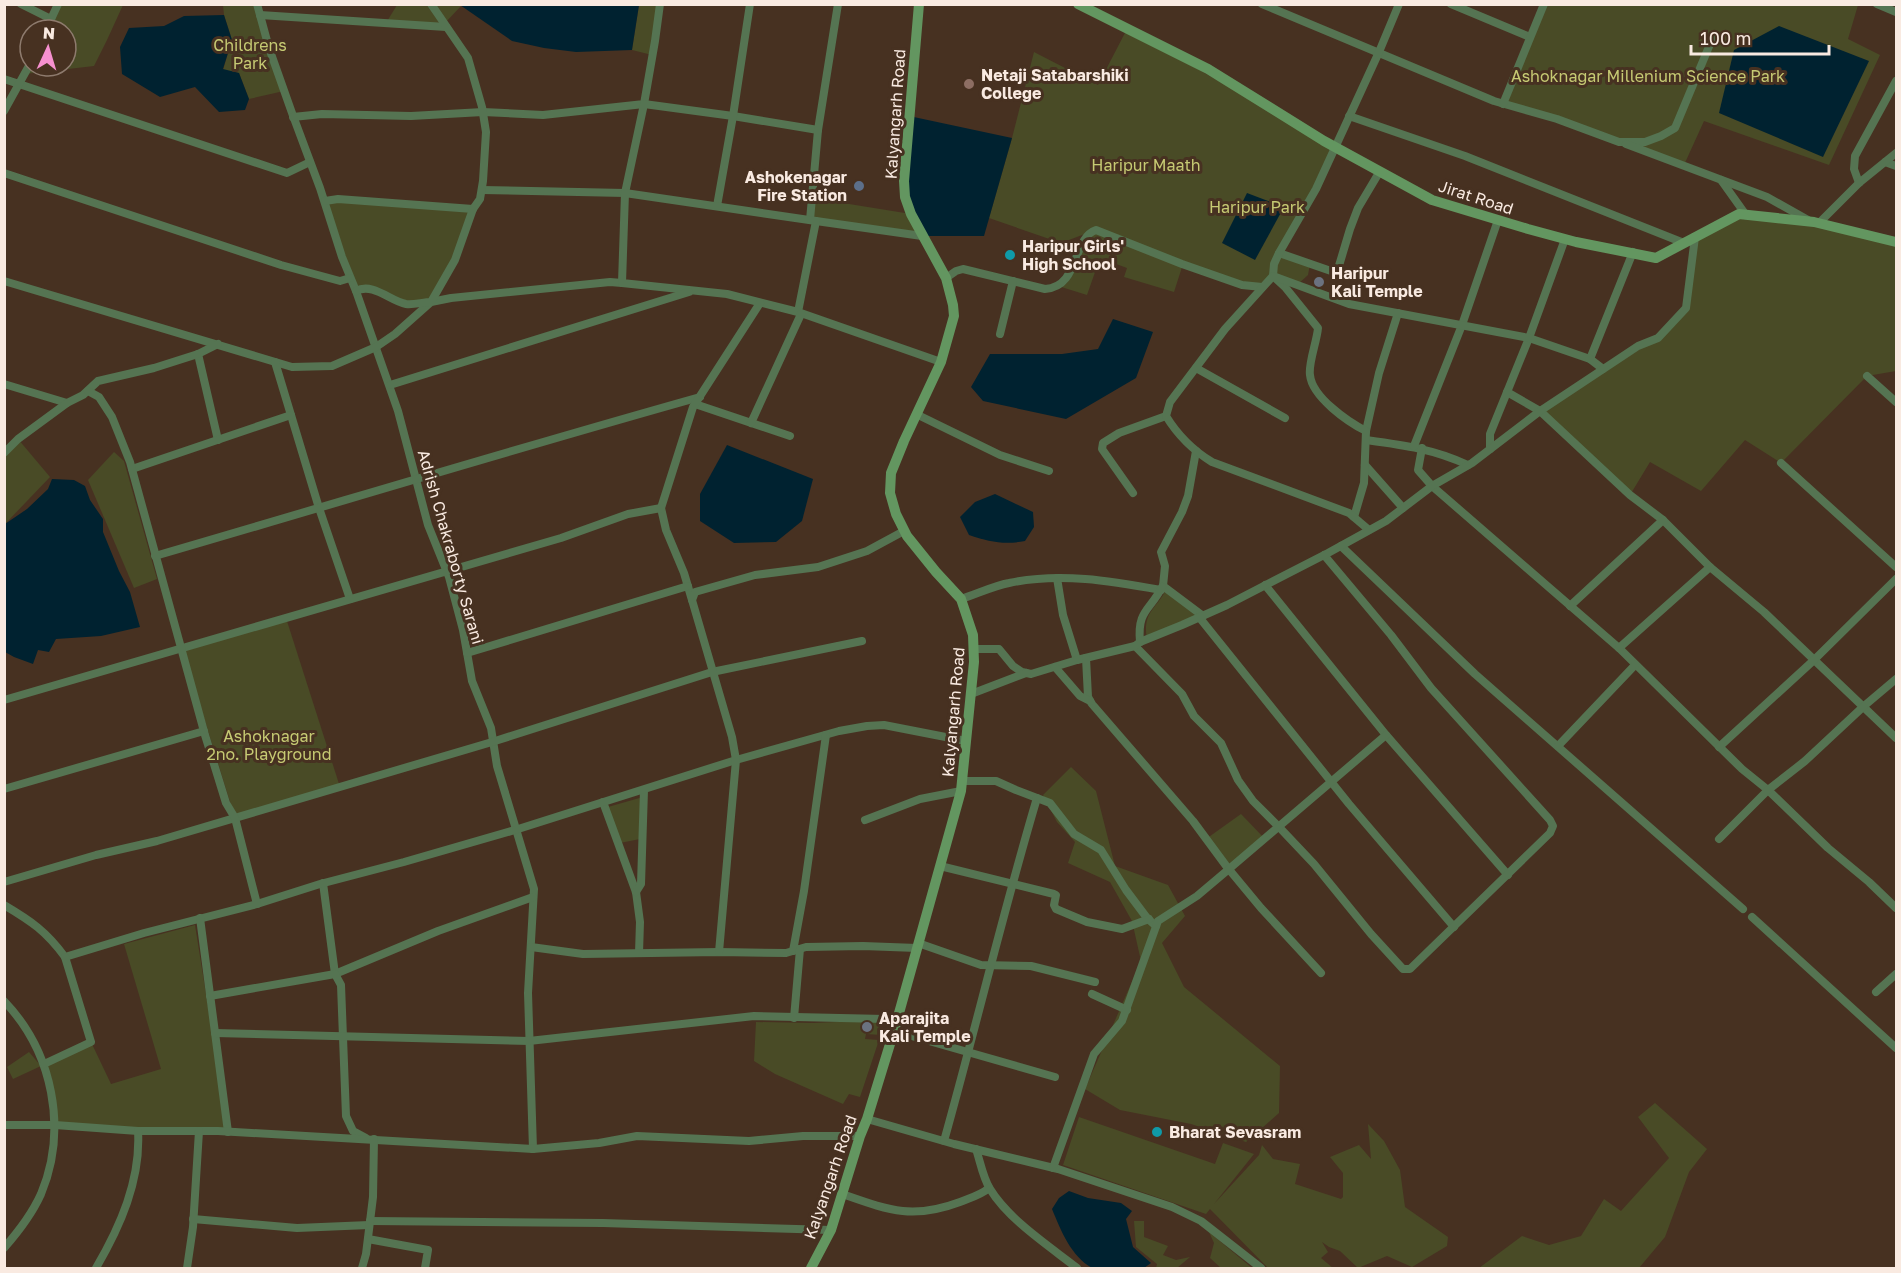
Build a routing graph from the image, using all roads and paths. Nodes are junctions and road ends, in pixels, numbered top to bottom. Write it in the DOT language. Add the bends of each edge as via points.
graph roads {
  1 [pos="21,4"];
  2 [pos="58,4"];
  3 [pos="257,4"];
  4 [pos="431,4"];
  5 [pos="660,4"];
  6 [pos="750,4"];
  7 [pos="838,4"];
  8 [pos="919,4"];
  9 [pos="1078,4"];
  10 [pos="1262,4"];
  11 [pos="1399,4"];
  12 [pos="1451,4"];
  13 [pos="1544,4"];
  14 [pos="1877,4"];
  15 [pos="1896,12"];
  16 [pos="260,15"];
  17 [pos="49,18"];
  18 [pos="51,18"];
  19 [pos="446,27"];
  20 [pos="1530,37"];
  21 [pos="1713,37"];
  22 [pos="1380,52"];
  23 [pos="23,78"];
  24 [pos="4,79"];
  25 [pos="1896,81"];
  26 [pos="20,85"];
  27 [pos="644,104"];
  28 [pos="1503,104"];
  29 [pos="4,111"];
  30 [pos="483,112"];
  31 [pos="733,116"];
  32 [pos="1349,116"];
  33 [pos="293,117"];
  34 [pos="818,130"];
  35 [pos="1619,142"];
  36 [pos="1335,147"];
  37 [pos="1896,153"];
  38 [pos="310,162"];
  39 [pos="1885,162"];
  40 [pos="1896,166"];
  41 [pos="1380,171"];
  42 [pos="4,173"];
  43 [pos="1720,178"];
  44 [pos="1859,183"];
  45 [pos="482,190"];
  46 [pos="625,193"];
  47 [pos="325,201"];
  48 [pos="717,206"];
  49 [pos="473,209"];
  50 [pos="1746,215"];
  51 [pos="813,220"];
  52 [pos="1498,220"];
  53 [pos="1815,222"];
  54 [pos="922,236"];
  55 [pos="1695,237"];
  56 [pos="1565,239"];
  57 [pos="1896,242"];
  58 [pos="1684,243"];
  59 [pos="1633,252"];
  60 [pos="1279,253"];
  61 [pos="1272,276"];
  62 [pos="350,278"];
  63 [pos="946,278"];
  64 [pos="4,281"];
  65 [pos="1013,281"];
  66 [pos="622,283"];
  67 [pos="1262,287"];
  68 [pos="693,290"];
  69 [pos="357,291"];
  70 [pos="431,302"];
  71 [pos="760,303"];
  72 [pos="800,313"];
  73 [pos="1398,313"];
  74 [pos="1462,326"];
  75 [pos="1000,334"];
  76 [pos="1529,338"];
  77 [pos="218,344"];
  78 [pos="376,347"];
  79 [pos="198,354"];
  80 [pos="1590,359"];
  81 [pos="275,362"];
  82 [pos="941,362"];
  83 [pos="1196,368"];
  84 [pos="1603,369"];
  85 [pos="1867,376"];
  86 [pos="4,384"];
  87 [pos="390,385"];
  88 [pos="88,391"];
  89 [pos="1508,392"];
  90 [pos="700,397"];
  91 [pos="1896,402"];
  92 [pos="67,403"];
  93 [pos="695,404"];
  94 [pos="1540,411"];
  95 [pos="916,414"];
  96 [pos="291,416"];
  97 [pos="1166,417"];
  98 [pos="1285,418"];
  99 [pos="751,423"];
  100 [pos="790,436"];
  101 [pos="1366,436"];
  102 [pos="218,440"];
  103 [pos="1418,447"];
  104 [pos="1490,448"];
  105 [pos="1196,452"];
  106 [pos="4,453"];
  107 [pos="1781,463"];
  108 [pos="1365,465"];
  109 [pos="1468,465"];
  110 [pos="132,470"];
  111 [pos="1049,471"];
  112 [pos="417,480"];
  113 [pos="1432,486"];
  114 [pos="1133,493"];
  115 [pos="319,508"];
  116 [pos="661,508"];
  117 [pos="1403,508"];
  118 [pos="1354,517"];
  119 [pos="1663,520"];
  120 [pos="1369,530"];
  121 [pos="904,531"];
  122 [pos="1341,546"];
  123 [pos="1324,555"];
  124 [pos="155,556"];
  125 [pos="1710,567"];
  126 [pos="1896,567"];
  127 [pos="446,571"];
  128 [pos="1057,578"];
  129 [pos="1896,579"];
  130 [pos="1265,585"];
  131 [pos="688,586"];
  132 [pos="1162,588"];
  133 [pos="350,599"];
  134 [pos="961,599"];
  135 [pos="692,600"];
  136 [pos="1570,606"];
  137 [pos="1201,616"];
  138 [pos="862,641"];
  139 [pos="1138,644"];
  140 [pos="182,647"];
  141 [pos="1619,648"];
  142 [pos="975,649"];
  143 [pos="467,653"];
  144 [pos="1086,658"];
  145 [pos="1077,660"];
  146 [pos="1814,660"];
  147 [pos="1635,665"];
  148 [pos="1055,667"];
  149 [pos="712,672"];
  150 [pos="1026,673"];
  151 [pos="1896,679"];
  152 [pos="971,694"];
  153 [pos="4,700"];
  154 [pos="1090,701"];
  155 [pos="1863,706"];
  156 [pos="204,731"];
  157 [pos="826,735"];
  158 [pos="1386,735"];
  159 [pos="1896,738"];
  160 [pos="966,741"];
  161 [pos="492,742"];
  162 [pos="1557,746"];
  163 [pos="1719,747"];
  164 [pos="736,760"];
  165 [pos="1331,783"];
  166 [pos="962,786"];
  167 [pos="4,789"];
  168 [pos="644,790"];
  169 [pos="1768,790"];
  170 [pos="1036,798"];
  171 [pos="603,802"];
  172 [pos="235,818"];
  173 [pos="865,820"];
  174 [pos="1280,827"];
  175 [pos="515,830"];
  176 [pos="1719,838"];
  177 [pos="940,866"];
  178 [pos="1229,870"];
  179 [pos="1508,875"];
  180 [pos="4,882"];
  181 [pos="323,883"];
  182 [pos="1011,884"];
  183 [pos="636,892"];
  184 [pos="534,897"];
  185 [pos="257,904"];
  186 [pos="4,905"];
  187 [pos="1896,908"];
  188 [pos="1743,909"];
  189 [pos="1752,917"];
  190 [pos="200,918"];
  191 [pos="1149,919"];
  192 [pos="1156,926"];
  193 [pos="1454,927"];
  194 [pos="917,946"];
  195 [pos="531,947"];
  196 [pos="796,950"];
  197 [pos="719,952"];
  198 [pos="639,953"];
  199 [pos="65,957"];
  200 [pos="990,966"];
  201 [pos="1321,973"];
  202 [pos="335,974"];
  203 [pos="1896,974"];
  204 [pos="1095,982"];
  205 [pos="1876,992"];
  206 [pos="1092,994"];
  207 [pos="210,996"];
  208 [pos="4,1001"];
  209 [pos="1127,1010"];
  210 [pos="794,1018"];
  211 [pos="895,1026"];
  212 [pos="215,1033"];
  213 [pos="343,1037"];
  214 [pos="529,1041"];
  215 [pos="1896,1048"];
  216 [pos="969,1052"];
  217 [pos="44,1064"];
  218 [pos="1055,1077"];
  219 [pos="867,1119"];
  220 [pos="4,1125"];
  221 [pos="55,1125"];
  222 [pos="138,1131"];
  223 [pos="199,1131"];
  224 [pos="228,1131"];
  225 [pos="860,1136"];
  226 [pos="371,1139"];
  227 [pos="944,1141"];
  228 [pos="533,1149"];
  229 [pos="976,1149"];
  230 [pos="1053,1168"];
  231 [pos="989,1188"];
  232 [pos="842,1194"];
  233 [pos="193,1219"];
  234 [pos="369,1223"];
  235 [pos="831,1230"];
  236 [pos="368,1239"];
  237 [pos="4,1248"];
  238 [pos="96,1269"];
  239 [pos="187,1269"];
  240 [pos="362,1269"];
  241 [pos="425,1269"];
  242 [pos="811,1269"];
  243 [pos="1077,1269"];
  244 [pos="1261,1269"];
  1 -- 17 [label="street"];
  2 -- 18 [label="street"];
  3 -- 16 [label="street, Adrish Chakraborty Sarani"];
  4 -- 19 [label="street"];
  5 -- 27 [label="street"];
  6 -- 31 [label="street"];
  7 -- 34 [label="street"];
  8 -- 54 [label="main road, Kalyangarh Road" via="904,182 910,214"];
  9 -- 36 [label="main road, Jirat Road" via="1208,69"];
  10 -- 22 [label="street"];
  11 -- 22 [label="street"];
  12 -- 20 [label="street"];
  13 -- 20 [label="street"];
  14 -- 15 [label="street"];
  16 -- 19 [label="street"];
  16 -- 33 [label="street, Adrish Chakraborty Sarani"];
  19 -- 30 [label="street" via="468,58"];
  20 -- 28 [label="street"];
  21 -- 35 [label="street" via="1676,128 1644,142"];
  22 -- 28 [label="street"];
  22 -- 32 [label="street"];
  23 -- 26 [label="street"];
  24 -- 26 [label="street"];
  25 -- 44 [label="street" via="1854,156"];
  26 -- 29 [label="street"];
  26 -- 38 [label="street" via="287,172"];
  27 -- 30 [label="street" via="543,115"];
  27 -- 31 [label="street"];
  27 -- 46 [label="street"];
  28 -- 35 [label="street"];
  30 -- 33 [label="street"];
  30 -- 45 [label="street" via="486,132"];
  31 -- 34 [label="street"];
  31 -- 48 [label="street"];
  32 -- 36 [label="street"];
  32 -- 58 [label="street" via="1465,156"];
  33 -- 38 [label="street, Adrish Chakraborty Sarani"];
  34 -- 51 [label="street"];
  35 -- 43 [label="street"];
  36 -- 41 [label="main road, Jirat Road"];
  36 -- 60 [label="street"];
  37 -- 39 [label="street"];
  38 -- 47 [label="street, Adrish Chakraborty Sarani"];
  39 -- 40 [label="street"];
  39 -- 44 [label="street"];
  41 -- 52 [label="main road, Jirat Road" via="1432,200"];
  41 -- 60 [label="street" via="1358,208 1338,269 1331,271"];
  42 -- 62 [label="street" via="281,266 340,280"];
  43 -- 50 [label="street"];
  43 -- 53 [label="street"];
  44 -- 53 [label="street"];
  45 -- 46 [label="street"];
  45 -- 49 [label="street"];
  46 -- 48 [label="street"];
  46 -- 66 [label="street"];
  47 -- 49 [label="street"];
  47 -- 62 [label="street, Adrish Chakraborty Sarani"];
  48 -- 51 [label="street"];
  49 -- 70 [label="street" via="455,260"];
  50 -- 53 [label="main road, Jirat Road"];
  50 -- 55 [label="main road, Jirat Road" via="1739,214"];
  51 -- 54 [label="street"];
  51 -- 72 [label="street"];
  52 -- 56 [label="main road, Jirat Road"];
  52 -- 74 [label="street"];
  53 -- 57 [label="main road, Jirat Road"];
  54 -- 63 [label="main road, Kalyangarh Road"];
  55 -- 58 [label="main road, Jirat Road"];
  55 -- 84 [label="street" via="1686,308 1658,338"];
  56 -- 59 [label="main road, Jirat Road"];
  56 -- 76 [label="street"];
  58 -- 59 [label="main road, Jirat Road" via="1656,258"];
  59 -- 80 [label="street"];
  60 -- 61 [label="street"];
  61 -- 67 [label="street"];
  61 -- 73 [label="street" via="1349,304"];
  61 -- 101 [label="street" via="1318,328 1309,375 1314,387 1321,398"];
  62 -- 69 [label="street, Adrish Chakraborty Sarani"];
  63 -- 65 [label="street" via="963,269"];
  63 -- 82 [label="main road, Kalyangarh Road" via="954,316"];
  64 -- 77 [label="street"];
  65 -- 67 [label="street" via="1045,289 1058,286 1068,275 1088,235 1096,230 1242,285"];
  65 -- 75 [label="street"];
  66 -- 68 [label="street"];
  66 -- 70 [label="street"];
  67 -- 83 [label="street"];
  68 -- 71 [label="street"];
  68 -- 87 [label="street"];
  69 -- 70 [label="street" via="373,289 406,304"];
  69 -- 78 [label="street, Adrish Chakraborty Sarani"];
  70 -- 78 [label="street"];
  71 -- 72 [label="street"];
  71 -- 90 [label="street"];
  72 -- 82 [label="street"];
  72 -- 99 [label="street"];
  73 -- 74 [label="street"];
  73 -- 101 [label="street" via="1379,373"];
  74 -- 76 [label="street"];
  74 -- 103 [label="street"];
  76 -- 80 [label="street"];
  76 -- 89 [label="street"];
  77 -- 79 [label="street"];
  77 -- 81 [label="street"];
  78 -- 81 [label="street" via="332,366 292,367"];
  78 -- 87 [label="street, Adrish Chakraborty Sarani"];
  79 -- 88 [label="street" via="98,381"];
  79 -- 102 [label="street"];
  80 -- 84 [label="street"];
  81 -- 96 [label="street"];
  82 -- 95 [label="main road, Kalyangarh Road"];
  83 -- 97 [label="street" via="1170,402"];
  83 -- 98 [label="street"];
  84 -- 94 [label="street"];
  85 -- 91 [label="street"];
  86 -- 92 [label="street"];
  87 -- 112 [label="street, Adrish Chakraborty Sarani"];
  88 -- 92 [label="street"];
  88 -- 110 [label="street" via="99,397 112,417"];
  89 -- 94 [label="street"];
  89 -- 104 [label="street" via="1490,434"];
  90 -- 93 [label="street"];
  90 -- 112 [label="street"];
  92 -- 106 [label="street"];
  93 -- 99 [label="street"];
  93 -- 116 [label="street"];
  94 -- 104 [label="street"];
  94 -- 119 [label="street" via="1630,495"];
  95 -- 111 [label="street" via="1000,455"];
  95 -- 121 [label="main road, Kalyangarh Road" via="891,473 890,493"];
  96 -- 102 [label="street"];
  96 -- 115 [label="street"];
  97 -- 105 [label="street"];
  97 -- 114 [label="street" via="1119,433 1103,443 1102,449"];
  99 -- 100 [label="street"];
  101 -- 103 [label="street"];
  101 -- 108 [label="street"];
  102 -- 110 [label="street"];
  103 -- 109 [label="street"];
  103 -- 113 [label="street" via="1418,470"];
  104 -- 109 [label="street"];
  105 -- 118 [label="street" via="1212,462"];
  105 -- 132 [label="street" via="1188,496 1161,552 1165,566"];
  107 -- 126 [label="street"];
  108 -- 117 [label="street"];
  108 -- 118 [label="street"];
  109 -- 113 [label="street"];
  110 -- 124 [label="street"];
  112 -- 115 [label="street"];
  112 -- 127 [label="street, Adrish Chakraborty Sarani" via="428,525"];
  113 -- 117 [label="street"];
  113 -- 136 [label="street"];
  115 -- 124 [label="street"];
  115 -- 133 [label="street"];
  116 -- 127 [label="street" via="628,514"];
  116 -- 131 [label="street"];
  117 -- 120 [label="street"];
  118 -- 120 [label="street"];
  119 -- 125 [label="street"];
  119 -- 136 [label="street"];
  120 -- 122 [label="street"];
  121 -- 134 [label="main road, Kalyangarh Road"];
  121 -- 135 [label="street" via="867,551 818,567 755,575 695,592"];
  122 -- 123 [label="street"];
  122 -- 162 [label="street"];
  123 -- 130 [label="street"];
  123 -- 179 [label="street" via="1431,688 1550,820 1550,833"];
  124 -- 140 [label="street"];
  125 -- 141 [label="street"];
  125 -- 146 [label="street"];
  127 -- 133 [label="street"];
  127 -- 143 [label="street, Adrish Chakraborty Sarani"];
  128 -- 132 [label="street"];
  128 -- 134 [label="street" via="1006,583"];
  128 -- 145 [label="street"];
  129 -- 146 [label="street"];
  130 -- 137 [label="street"];
  130 -- 158 [label="street"];
  131 -- 135 [label="street"];
  131 -- 143 [label="street"];
  132 -- 137 [label="street"];
  132 -- 139 [label="street" via="1141,619"];
  133 -- 140 [label="street"];
  134 -- 142 [label="main road, Kalyangarh Road"];
  135 -- 149 [label="street"];
  136 -- 141 [label="street"];
  137 -- 139 [label="street"];
  137 -- 165 [label="street"];
  138 -- 149 [label="street"];
  139 -- 144 [label="street"];
  139 -- 174 [label="street" via="1182,694 1194,716 1221,743 1253,801"];
  140 -- 153 [label="street"];
  140 -- 156 [label="street"];
  141 -- 147 [label="street"];
  142 -- 150 [label="street" via="999,649 1013,666"];
  142 -- 152 [label="main road, Kalyangarh Road"];
  143 -- 161 [label="street, Adrish Chakraborty Sarani"];
  144 -- 145 [label="street"];
  144 -- 154 [label="street"];
  145 -- 148 [label="street"];
  146 -- 155 [label="street"];
  146 -- 163 [label="street"];
  147 -- 162 [label="street"];
  147 -- 163 [label="street"];
  148 -- 150 [label="street"];
  148 -- 154 [label="street" via="1080,696"];
  149 -- 161 [label="street"];
  149 -- 164 [label="street"];
  150 -- 152 [label="street"];
  151 -- 155 [label="street"];
  152 -- 160 [label="main road, Kalyangarh Road"];
  154 -- 178 [label="street" via="1193,821"];
  155 -- 159 [label="street"];
  155 -- 169 [label="street"];
  156 -- 167 [label="street"];
  156 -- 172 [label="street" via="226,803"];
  157 -- 160 [label="street" via="884,725"];
  157 -- 164 [label="street"];
  157 -- 196 [label="street"];
  158 -- 165 [label="street"];
  158 -- 179 [label="street"];
  160 -- 166 [label="main road, Kalyangarh Road"];
  161 -- 172 [label="street"];
  161 -- 175 [label="street, Adrish Chakraborty Sarani"];
  162 -- 188 [label="street"];
  163 -- 169 [label="street"];
  164 -- 168 [label="street"];
  164 -- 197 [label="street"];
  165 -- 174 [label="street"];
  165 -- 193 [label="street"];
  166 -- 170 [label="street" via="996,781"];
  166 -- 173 [label="street"];
  166 -- 177 [label="main road, Kalyangarh Road"];
  168 -- 171 [label="street"];
  168 -- 183 [label="street" via="641,884"];
  169 -- 176 [label="street"];
  169 -- 187 [label="street"];
  170 -- 182 [label="street"];
  170 -- 191 [label="street" via="1050,802 1074,834 1101,850"];
  171 -- 175 [label="street"];
  171 -- 183 [label="street"];
  172 -- 180 [label="street"];
  172 -- 185 [label="street"];
  174 -- 178 [label="street"];
  174 -- 193 [label="street" via="1403,969 1415,965"];
  175 -- 181 [label="street"];
  175 -- 184 [label="street, Adrish Chakraborty Sarani"];
  177 -- 182 [label="street"];
  177 -- 194 [label="main road, Kalyangarh Road"];
  178 -- 192 [label="street"];
  178 -- 201 [label="street"];
  179 -- 193 [label="street"];
  181 -- 185 [label="street"];
  181 -- 202 [label="street"];
  182 -- 191 [label="street" via="1054,894 1056,909 1087,922 1122,930"];
  182 -- 200 [label="street"];
  183 -- 198 [label="street"];
  184 -- 195 [label="street, Adrish Chakraborty Sarani"];
  184 -- 202 [label="street"];
  185 -- 190 [label="street"];
  186 -- 199 [label="street" via="33,922"];
  189 -- 215 [label="street"];
  190 -- 199 [label="street"];
  190 -- 207 [label="street"];
  191 -- 192 [label="street"];
  192 -- 209 [label="street"];
  194 -- 196 [label="street"];
  194 -- 200 [label="street"];
  194 -- 211 [label="main road, Kalyangarh Road"];
  195 -- 198 [label="street" via="583,954"];
  195 -- 214 [label="street, Adrish Chakraborty Sarani"];
  196 -- 197 [label="street"];
  196 -- 210 [label="street"];
  197 -- 198 [label="street"];
  199 -- 217 [label="street" via="91,1042"];
  200 -- 204 [label="street" via="1031,966"];
  200 -- 216 [label="street"];
  202 -- 207 [label="street"];
  202 -- 213 [label="street" via="341,985"];
  203 -- 205 [label="street"];
  206 -- 209 [label="street"];
  207 -- 212 [label="street"];
  208 -- 217 [label="street" via="25,1026"];
  209 -- 230 [label="street" via="1094,1054"];
  210 -- 211 [label="street" via="885,1019"];
  210 -- 214 [label="street" via="754,1016"];
  211 -- 216 [label="street"];
  211 -- 219 [label="main road, Kalyangarh Road"];
  212 -- 213 [label="street"];
  212 -- 224 [label="street"];
  213 -- 214 [label="street"];
  213 -- 226 [label="street" via="346,1116 353,1131"];
  214 -- 228 [label="street, Adrish Chakraborty Sarani"];
  216 -- 218 [label="street"];
  216 -- 227 [label="street"];
  217 -- 221 [label="street"];
  219 -- 225 [label="main road, Kalyangarh Road"];
  219 -- 227 [label="street"];
  220 -- 221 [label="street"];
  221 -- 222 [label="street"];
  221 -- 237 [label="street" via="51,1160 40,1194 24,1225"];
  222 -- 223 [label="street"];
  222 -- 238 [label="street" via="138,1154 128,1202"];
  223 -- 224 [label="street"];
  223 -- 233 [label="street"];
  224 -- 226 [label="street"];
  225 -- 228 [label="street" via="749,1141 637,1136"];
  225 -- 232 [label="main road, Kalyangarh Road"];
  226 -- 228 [label="street"];
  226 -- 234 [label="street" via="373,1197"];
  227 -- 229 [label="street"];
  229 -- 230 [label="street"];
  229 -- 231 [label="street"];
  230 -- 244 [label="street" via="1172,1207 1202,1221"];
  231 -- 232 [label="street" via="972,1198 921,1213 900,1212"];
  231 -- 243 [label="street" via="1021,1224"];
  232 -- 235 [label="main road, Kalyangarh Road"];
  233 -- 234 [label="street" via="297,1228"];
  233 -- 239 [label="street"];
  234 -- 235 [label="street" via="603,1223"];
  234 -- 236 [label="street"];
  235 -- 242 [label="main road, Kalyangarh Road"];
  236 -- 240 [label="street"];
  236 -- 241 [label="street" via="429,1250"];
}
